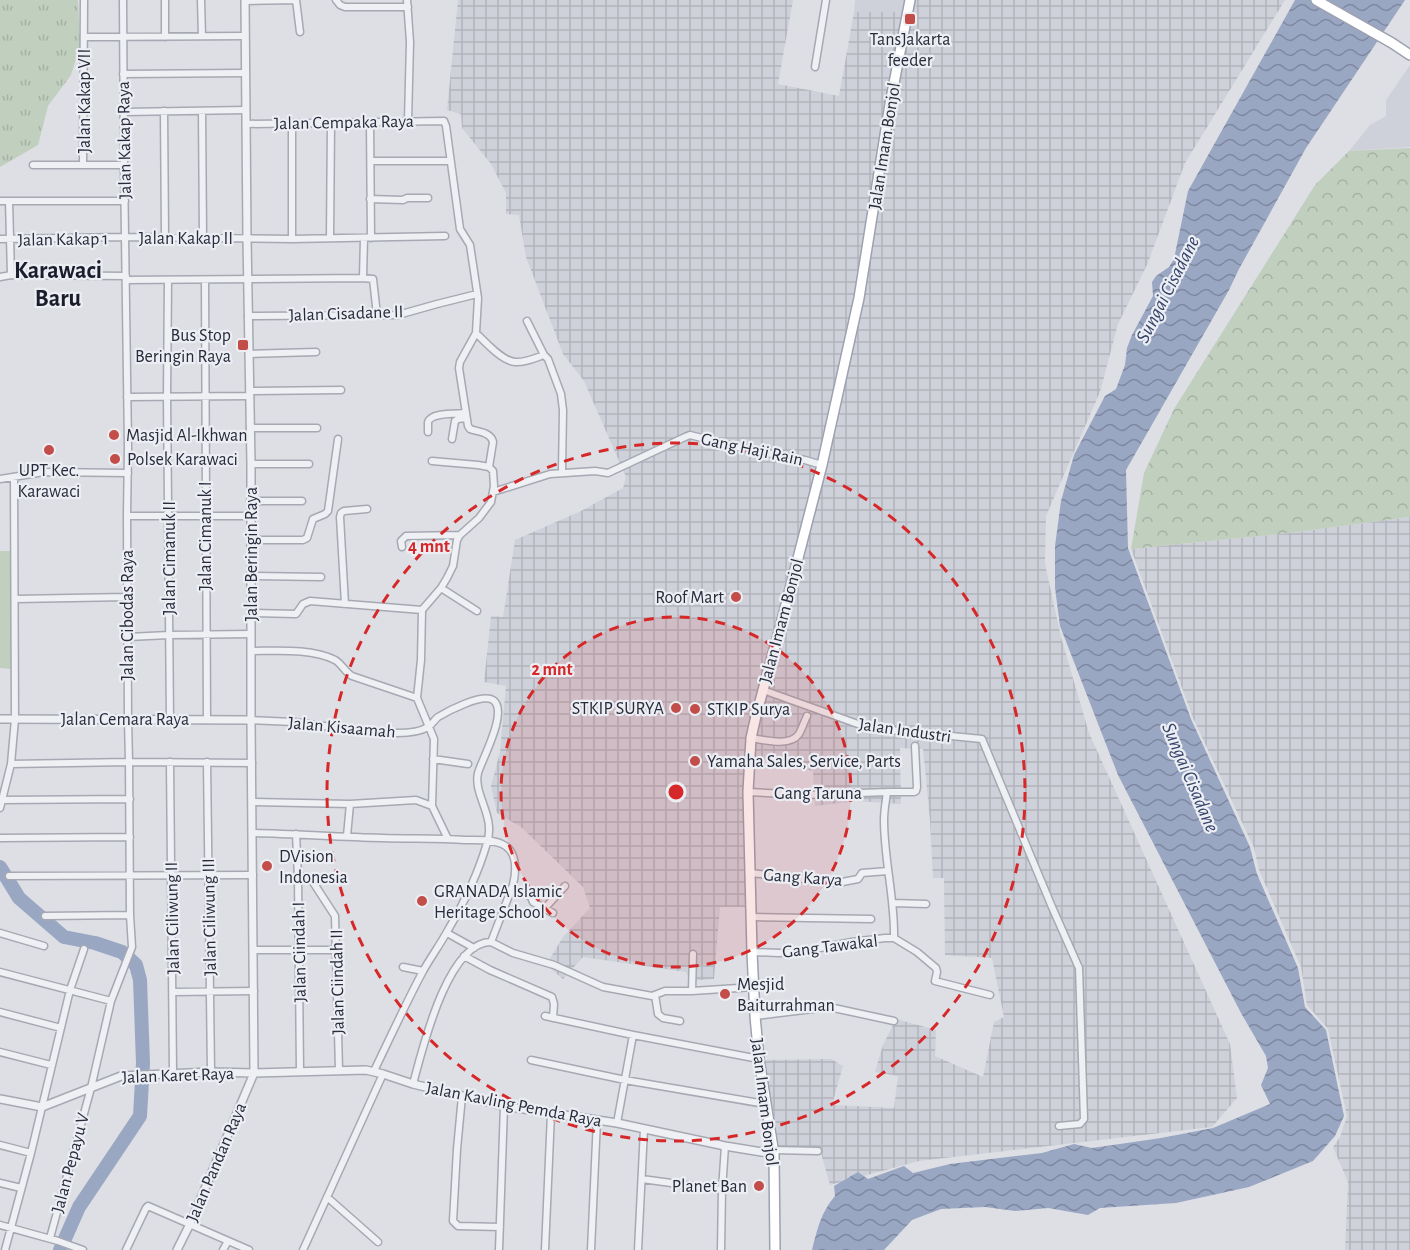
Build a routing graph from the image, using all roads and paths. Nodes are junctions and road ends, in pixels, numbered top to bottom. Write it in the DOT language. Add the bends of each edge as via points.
graph roads {
  1 [pos="84,0"];
  2 [pos="123,0"];
  3 [pos="165,0"];
  4 [pos="201,0"];
  5 [pos="296,0"];
  6 [pos="336,0"];
  7 [pos="826,0"];
  8 [pos="910,0"];
  9 [pos="1316,0"];
  10 [pos="245,1"];
  11 [pos="408,3"];
  12 [pos="300,32"];
  13 [pos="202,36"];
  14 [pos="244,36"];
  15 [pos="84,37"];
  16 [pos="123,37"];
  17 [pos="165,37"];
  18 [pos="1410,55"];
  19 [pos="815,67"];
  20 [pos="245,73"];
  21 [pos="123,74"];
  22 [pos="246,110"];
  23 [pos="164,111"];
  24 [pos="202,111"];
  25 [pos="123,112"];
  26 [pos="408,121"];
  27 [pos="370,122"];
  28 [pos="292,123"];
  29 [pos="331,123"];
  30 [pos="246,124"];
  31 [pos="371,161"];
  32 [pos="450,161"];
  33 [pos="83,164"];
  34 [pos="33,165"];
  35 [pos="124,165"];
  36 [pos="428,198"];
  37 [pos="370,199"];
  38 [pos="0,201"];
  39 [pos="9,201"];
  40 [pos="125,201"];
  41 [pos="445,236"];
  42 [pos="126,237"];
  43 [pos="165,237"];
  44 [pos="203,237"];
  45 [pos="247,238"];
  46 [pos="330,238"];
  47 [pos="367,238"];
  48 [pos="0,239"];
  49 [pos="292,239"];
  50 [pos="10,240"];
  51 [pos="11,275"];
  52 [pos="0,277"];
  53 [pos="126,278"];
  54 [pos="363,278"];
  55 [pos="248,279"];
  56 [pos="168,280"];
  57 [pos="205,280"];
  58 [pos="477,294"];
  59 [pos="377,315"];
  60 [pos="248,316"];
  61 [pos="527,321"];
  62 [pos="476,333"];
  63 [pos="316,352"];
  64 [pos="249,354"];
  65 [pos="544,355"];
  66 [pos="341,390"];
  67 [pos="250,394"];
  68 [pos="167,396"];
  69 [pos="205,396"];
  70 [pos="127,397"];
  71 [pos="466,415"];
  72 [pos="250,428"];
  73 [pos="317,428"];
  74 [pos="428,432"];
  75 [pos="338,439"];
  76 [pos="452,439"];
  77 [pos="432,461"];
  78 [pos="251,464"];
  79 [pos="309,464"];
  80 [pos="822,465"];
  81 [pos="489,467"];
  82 [pos="562,472"];
  83 [pos="128,473"];
  84 [pos="14,477"];
  85 [pos="0,479"];
  86 [pos="494,492"];
  87 [pos="250,501"];
  88 [pos="302,501"];
  89 [pos="367,509"];
  90 [pos="127,516"];
  91 [pos="168,516"];
  92 [pos="205,516"];
  93 [pos="251,516"];
  94 [pos="460,535"];
  95 [pos="251,540"];
  96 [pos="402,547"];
  97 [pos="251,576"];
  98 [pos="321,577"];
  99 [pos="441,588"];
  100 [pos="127,597"];
  101 [pos="15,599"];
  102 [pos="345,604"];
  103 [pos="422,610"];
  104 [pos="477,611"];
  105 [pos="251,613"];
  106 [pos="251,634"];
  107 [pos="169,635"];
  108 [pos="206,635"];
  109 [pos="128,637"];
  110 [pos="251,651"];
  111 [pos="763,690"];
  112 [pos="417,698"];
  113 [pos="807,716"];
  114 [pos="0,719"];
  115 [pos="15,719"];
  116 [pos="128,719"];
  117 [pos="170,720"];
  118 [pos="207,720"];
  119 [pos="251,720"];
  120 [pos="429,727"];
  121 [pos="751,738"];
  122 [pos="915,746"];
  123 [pos="433,759"];
  124 [pos="129,762"];
  125 [pos="170,762"];
  126 [pos="207,762"];
  127 [pos="252,763"];
  128 [pos="11,764"];
  129 [pos="468,764"];
  130 [pos="748,792"];
  131 [pos="887,792"];
  132 [pos="130,799"];
  133 [pos="1,800"];
  134 [pos="252,802"];
  135 [pos="350,804"];
  136 [pos="432,806"];
  137 [pos="0,808"];
  138 [pos="252,833"];
  139 [pos="296,834"];
  140 [pos="347,836"];
  141 [pos="130,837"];
  142 [pos="0,838"];
  143 [pos="448,839"];
  144 [pos="488,841"];
  145 [pos="888,871"];
  146 [pos="751,873"];
  147 [pos="171,875"];
  148 [pos="208,875"];
  149 [pos="252,875"];
  150 [pos="9,876"];
  151 [pos="130,876"];
  152 [pos="298,877"];
  153 [pos="565,886"];
  154 [pos="512,888"];
  155 [pos="893,903"];
  156 [pos="926,904"];
  157 [pos="544,908"];
  158 [pos="553,913"];
  159 [pos="130,915"];
  160 [pos="45,916"];
  161 [pos="752,917"];
  162 [pos="871,919"];
  163 [pos="0,933"];
  164 [pos="447,933"];
  165 [pos="894,938"];
  166 [pos="491,942"];
  167 [pos="44,946"];
  168 [pos="474,948"];
  169 [pos="84,949"];
  170 [pos="253,950"];
  171 [pos="336,950"];
  172 [pos="132,951"];
  173 [pos="298,951"];
  174 [pos="752,952"];
  175 [pos="693,954"];
  176 [pos="464,956"];
  177 [pos="404,967"];
  178 [pos="423,971"];
  179 [pos="0,972"];
  180 [pos="754,987"];
  181 [pos="70,990"];
  182 [pos="254,991"];
  183 [pos="692,991"];
  184 [pos="173,992"];
  185 [pos="210,992"];
  186 [pos="655,995"];
  187 [pos="990,995"];
  188 [pos="111,1001"];
  189 [pos="0,1012"];
  190 [pos="545,1016"];
  191 [pos="755,1016"];
  192 [pos="553,1018"];
  193 [pos="680,1021"];
  194 [pos="894,1021"];
  195 [pos="61,1028"];
  196 [pos="633,1035"];
  197 [pos="0,1052"];
  198 [pos="759,1059"];
  199 [pos="531,1060"];
  200 [pos="51,1065"];
  201 [pos="339,1070"];
  202 [pos="300,1071"];
  203 [pos="374,1071"];
  204 [pos="211,1072"];
  205 [pos="173,1073"];
  206 [pos="254,1073"];
  207 [pos="383,1074"];
  208 [pos="625,1080"];
  209 [pos="412,1084"];
  210 [pos="91,1088"];
  211 [pos="462,1096"];
  212 [pos="0,1099"];
  213 [pos="765,1104"];
  214 [pos="504,1106"];
  215 [pos="42,1107"];
  216 [pos="551,1114"];
  217 [pos="597,1120"];
  218 [pos="617,1123"];
  219 [pos="1059,1126"];
  220 [pos="644,1129"];
  221 [pos="0,1145"];
  222 [pos="725,1146"];
  223 [pos="818,1151"];
  224 [pos="773,1152"];
  225 [pos="31,1153"];
  226 [pos="642,1179"];
  227 [pos="0,1182"];
  228 [pos="21,1188"];
  229 [pos="722,1190"];
  230 [pos="327,1197"];
  231 [pos="0,1224"];
  232 [pos="190,1224"];
  233 [pos="11,1227"];
  234 [pos="501,1227"];
  235 [pos="50,1238"];
  236 [pos="228,1241"];
  237 [pos="378,1242"];
  238 [pos="5,1250"];
  239 [pos="82,1250"];
  240 [pos="126,1250"];
  241 [pos="177,1250"];
  242 [pos="223,1250"];
  243 [pos="249,1250"];
  244 [pos="303,1250"];
  245 [pos="499,1250"];
  246 [pos="545,1250"];
  247 [pos="591,1250"];
  248 [pos="638,1250"];
  249 [pos="722,1250"];
  250 [pos="775,1250"];
  1 -- 15 [label="street, Jalan Kakap VII"];
  2 -- 16 [label="street, Jalan Kakap Raya"];
  3 -- 17 [label="street"];
  4 -- 13 [label="street"];
  5 -- 10 [label="street"];
  5 -- 12 [label="street"];
  6 -- 11 [label="street" via="345,7"];
  7 -- 19 [label="street"];
  8 -- 80 [label="main road, Jalan Imam Bonjol" via="862,285"];
  9 -- 18 [label="main road"];
  10 -- 14 [label="street, Jalan Beringin Raya"];
  11 -- 26 [label="street"];
  13 -- 14 [label="street"];
  13 -- 17 [label="street"];
  14 -- 20 [label="street, Jalan Beringin Raya"];
  15 -- 16 [label="street"];
  15 -- 33 [label="street, Jalan Kakap VII"];
  16 -- 17 [label="street"];
  16 -- 21 [label="street, Jalan Kakap Raya"];
  20 -- 21 [label="street"];
  20 -- 22 [label="street, Jalan Beringin Raya"];
  21 -- 25 [label="street, Jalan Kakap Raya"];
  22 -- 24 [label="street"];
  22 -- 30 [label="street, Jalan Beringin Raya"];
  23 -- 24 [label="street"];
  23 -- 25 [label="street"];
  23 -- 43 [label="street"];
  24 -- 44 [label="street"];
  25 -- 35 [label="street, Jalan Kakap Raya"];
  26 -- 27 [label="street, Jalan Cempaka Raya"];
  26 -- 32 [label="street, Jalan Cempaka Raya" via="443,121"];
  27 -- 29 [label="street, Jalan Cempaka Raya"];
  27 -- 31 [label="street"];
  28 -- 29 [label="street, Jalan Cempaka Raya"];
  28 -- 30 [label="street, Jalan Cempaka Raya"];
  28 -- 49 [label="street"];
  29 -- 46 [label="street"];
  30 -- 45 [label="street, Jalan Beringin Raya"];
  31 -- 32 [label="street"];
  31 -- 37 [label="street"];
  32 -- 58 [label="street" via="460,229 470,245"];
  33 -- 34 [label="street"];
  33 -- 35 [label="street"];
  35 -- 40 [label="street, Jalan Kakap Raya"];
  36 -- 37 [label="street"];
  37 -- 47 [label="street"];
  38 -- 39 [label="street"];
  39 -- 40 [label="street"];
  39 -- 50 [label="street"];
  40 -- 42 [label="street, Jalan Kakap Raya"];
  41 -- 47 [label="street, Jalan Kakap II"];
  42 -- 43 [label="street, Jalan Kakap II"];
  42 -- 50 [label="street, Jalan Kakap 1"];
  42 -- 53 [label="street, Jalan Kakap Raya"];
  43 -- 44 [label="street, Jalan Kakap II"];
  44 -- 45 [label="street, Jalan Kakap II"];
  45 -- 49 [label="street, Jalan Kakap II"];
  45 -- 55 [label="street, Jalan Beringin Raya"];
  46 -- 47 [label="street, Jalan Kakap II"];
  46 -- 49 [label="street, Jalan Kakap II"];
  47 -- 54 [label="street"];
  48 -- 50 [label="street, Jalan Kakap 1"];
  50 -- 51 [label="street"];
  51 -- 52 [label="street"];
  51 -- 53 [label="street"];
  53 -- 56 [label="street"];
  53 -- 70 [label="street, Jalan Cibodas Raya"];
  54 -- 55 [label="street"];
  54 -- 59 [label="street" via="373,279"];
  55 -- 57 [label="street"];
  55 -- 60 [label="street, Jalan Beringin Raya"];
  56 -- 57 [label="street"];
  56 -- 68 [label="street, Jalan Cimanuk II"];
  57 -- 69 [label="street, Jalan Cimanuk I"];
  58 -- 59 [label="street, Jalan Cisadane II" via="405,314"];
  58 -- 62 [label="street"];
  59 -- 60 [label="street, Jalan Cisadane II"];
  60 -- 64 [label="street, Jalan Beringin Raya"];
  61 -- 65 [label="street"];
  62 -- 65 [label="street" via="513,362"];
  62 -- 71 [label="street" via="460,364"];
  63 -- 64 [label="street"];
  64 -- 67 [label="street, Jalan Beringin Raya"];
  65 -- 82 [label="street" via="561,394"];
  66 -- 67 [label="street"];
  67 -- 69 [label="street"];
  67 -- 72 [label="street, Jalan Beringin Raya"];
  68 -- 69 [label="street"];
  68 -- 70 [label="street"];
  68 -- 91 [label="street, Jalan Cimanuk II"];
  69 -- 92 [label="street, Jalan Cimanuk I"];
  70 -- 83 [label="street, Jalan Cibodas Raya"];
  71 -- 74 [label="street" via="435,415 430,418"];
  71 -- 76 [label="street" via="455,421"];
  71 -- 81 [label="street" via="470,429 492,438"];
  72 -- 73 [label="street"];
  72 -- 78 [label="street, Jalan Beringin Raya"];
  75 -- 95 [label="street" via="328,511 313,519 306,539"];
  77 -- 81 [label="street"];
  78 -- 79 [label="street"];
  78 -- 87 [label="street, Jalan Beringin Raya"];
  80 -- 82 [label="street, Gang Haji Rain" via="687,435 608,473"];
  80 -- 111 [label="main road, Jalan Imam Bonjol"];
  81 -- 86 [label="street" via="493,471"];
  82 -- 86 [label="street, Gang Haji Rain"];
  83 -- 84 [label="street" via="44,472"];
  83 -- 90 [label="street, Jalan Cibodas Raya"];
  84 -- 85 [label="street"];
  84 -- 101 [label="street"];
  86 -- 94 [label="street" via="485,511"];
  87 -- 88 [label="street"];
  87 -- 93 [label="street, Jalan Beringin Raya"];
  89 -- 102 [label="street" via="344,511 340,517"];
  90 -- 91 [label="street"];
  90 -- 100 [label="street, Jalan Cibodas Raya"];
  91 -- 92 [label="street"];
  91 -- 107 [label="street, Jalan Cimanuk II"];
  92 -- 93 [label="street"];
  92 -- 108 [label="street, Jalan Cimanuk I"];
  93 -- 95 [label="street, Jalan Beringin Raya"];
  94 -- 96 [label="street" via="406,536 401,540"];
  94 -- 99 [label="street" via="453,566"];
  95 -- 97 [label="street, Jalan Beringin Raya"];
  97 -- 98 [label="street"];
  97 -- 105 [label="street, Jalan Beringin Raya"];
  99 -- 103 [label="street"];
  99 -- 104 [label="street"];
  100 -- 101 [label="street"];
  100 -- 109 [label="street, Jalan Cibodas Raya"];
  101 -- 115 [label="street"];
  102 -- 103 [label="street"];
  102 -- 105 [label="street" via="310,601 296,614"];
  103 -- 112 [label="street"];
  105 -- 106 [label="street, Jalan Beringin Raya"];
  106 -- 108 [label="street"];
  106 -- 110 [label="street, Jalan Beringin Raya"];
  107 -- 108 [label="street"];
  107 -- 109 [label="street"];
  107 -- 117 [label="street, Jalan Cimanuk II"];
  108 -- 118 [label="street, Jalan Cimanuk I"];
  109 -- 116 [label="street, Jalan Cibodas Raya"];
  110 -- 112 [label="street" via="292,651 327,657 352,676"];
  110 -- 119 [label="street, Jalan Beringin Raya"];
  111 -- 121 [label="main road, Jalan Imam Bonjol"];
  111 -- 219 [label="street, Jalan Industri" via="869,728 982,739 1079,968 1084,1119 1080,1124"];
  112 -- 120 [label="street"];
  113 -- 121 [label="street" via="793,739"];
  114 -- 115 [label="street, Jalan Cemara Raya"];
  115 -- 116 [label="street, Jalan Cemara Raya"];
  115 -- 128 [label="street"];
  116 -- 117 [label="street, Jalan Cemara Raya"];
  116 -- 124 [label="street, Jalan Cibodas Raya"];
  117 -- 118 [label="street, Jalan Cemara Raya"];
  118 -- 119 [label="street, Jalan Cemara Raya"];
  119 -- 120 [label="street, Jalan Kisaamah" via="397,733"];
  119 -- 127 [label="street, Jalan Beringin Raya"];
  120 -- 123 [label="street" via="434,740"];
  120 -- 144 [label="street, Jalan Kisaamah" via="438,717 477,699 495,702 496,721 478,778 489,817"];
  121 -- 130 [label="main road, Jalan Imam Bonjol"];
  122 -- 131 [label="street, Gang Taruna" via="916,791"];
  123 -- 129 [label="street"];
  123 -- 136 [label="street"];
  124 -- 125 [label="street"];
  124 -- 128 [label="street"];
  124 -- 132 [label="street, Jalan Cibodas Raya"];
  125 -- 126 [label="street"];
  125 -- 147 [label="street, Jalan Ciliwung II"];
  126 -- 127 [label="street"];
  126 -- 148 [label="street, Jalan Ciliwung III"];
  127 -- 134 [label="street, Jalan Beringin Raya"];
  128 -- 133 [label="street"];
  130 -- 131 [label="street, Gang Taruna"];
  130 -- 146 [label="main road, Jalan Imam Bonjol"];
  131 -- 145 [label="street" via="884,818"];
  132 -- 133 [label="street"];
  132 -- 141 [label="street, Jalan Cibodas Raya"];
  133 -- 137 [label="street"];
  134 -- 135 [label="street"];
  134 -- 138 [label="street, Jalan Beringin Raya"];
  135 -- 136 [label="street" via="416,801"];
  135 -- 140 [label="street"];
  136 -- 143 [label="street"];
  138 -- 139 [label="street"];
  138 -- 149 [label="street, Jalan Beringin Raya"];
  139 -- 140 [label="street"];
  139 -- 152 [label="street, Jalan Ciindah I"];
  140 -- 143 [label="street"];
  141 -- 142 [label="street"];
  141 -- 151 [label="street, Jalan Cibodas Raya"];
  143 -- 144 [label="street"];
  144 -- 154 [label="street" via="503,844 513,856"];
  144 -- 164 [label="street" via="473,885"];
  145 -- 146 [label="street, Gang Karya" via="862,873 858,879 837,883"];
  145 -- 155 [label="street"];
  146 -- 161 [label="main road, Jalan Imam Bonjol"];
  147 -- 148 [label="street"];
  147 -- 151 [label="street"];
  147 -- 184 [label="street, Jalan Ciliwung II"];
  148 -- 149 [label="street"];
  148 -- 185 [label="street, Jalan Ciliwung III"];
  149 -- 170 [label="street, Jalan Beringin Raya"];
  150 -- 151 [label="street"];
  151 -- 159 [label="street, Jalan Cibodas Raya"];
  152 -- 171 [label="street, Jalan Ciindah II" via="311,879 334,914"];
  152 -- 173 [label="street, Jalan Ciindah I"];
  153 -- 157 [label="street"];
  154 -- 157 [label="street"];
  154 -- 166 [label="street"];
  155 -- 156 [label="street"];
  155 -- 165 [label="street"];
  157 -- 158 [label="street"];
  159 -- 160 [label="street"];
  159 -- 172 [label="street, Jalan Cibodas Raya"];
  161 -- 162 [label="street"];
  161 -- 174 [label="main road, Jalan Imam Bonjol"];
  163 -- 167 [label="street"];
  164 -- 168 [label="street"];
  164 -- 178 [label="street"];
  165 -- 174 [label="street, Gang Tawakal" via="804,951"];
  165 -- 187 [label="street, Gang Tawakal" via="936,968 935,981"];
  166 -- 168 [label="street"];
  166 -- 186 [label="street" via="603,987"];
  168 -- 176 [label="street"];
  169 -- 181 [label="street"];
  170 -- 173 [label="street"];
  170 -- 182 [label="street, Jalan Beringin Raya"];
  171 -- 173 [label="street"];
  171 -- 201 [label="street, Jalan Ciindah II"];
  172 -- 188 [label="street, Jalan Pepayu V"];
  173 -- 202 [label="street, Jalan Ciindah I"];
  174 -- 180 [label="main road, Jalan Imam Bonjol"];
  175 -- 183 [label="street"];
  176 -- 192 [label="street" via="552,998"];
  176 -- 209 [label="street" via="432,1015"];
  177 -- 178 [label="street"];
  178 -- 203 [label="street"];
  179 -- 181 [label="street"];
  180 -- 183 [label="street"];
  180 -- 191 [label="main road, Jalan Imam Bonjol"];
  181 -- 188 [label="street"];
  181 -- 195 [label="street"];
  182 -- 185 [label="street"];
  182 -- 206 [label="street, Jalan Beringin Raya"];
  183 -- 186 [label="street"];
  184 -- 185 [label="street"];
  184 -- 205 [label="street, Jalan Ciliwung II"];
  185 -- 204 [label="street, Jalan Ciliwung III"];
  186 -- 193 [label="street" via="658,1014"];
  188 -- 210 [label="street, Jalan Pepayu V"];
  189 -- 195 [label="street"];
  190 -- 192 [label="street"];
  191 -- 194 [label="street" via="829,1007"];
  191 -- 198 [label="main road, Jalan Imam Bonjol"];
  192 -- 196 [label="street"];
  195 -- 200 [label="street"];
  196 -- 198 [label="street"];
  196 -- 208 [label="street"];
  197 -- 200 [label="street"];
  198 -- 213 [label="main road, Jalan Imam Bonjol"];
  199 -- 208 [label="street"];
  200 -- 215 [label="street"];
  201 -- 202 [label="street, Jalan Kavling Pemda Raya"];
  201 -- 203 [label="street, Jalan Kavling Pemda Raya"];
  202 -- 206 [label="street, Jalan Kavling Pemda Raya"];
  203 -- 207 [label="street, Jalan Kavling Pemda Raya"];
  204 -- 205 [label="street, Jalan Karet Raya"];
  204 -- 206 [label="street, Jalan Karet Raya"];
  205 -- 210 [label="street, Jalan Karet Raya" via="114,1078"];
  206 -- 232 [label="street, Jalan Pandan Raya"];
  207 -- 209 [label="street, Jalan Kavling Pemda Raya"];
  207 -- 230 [label="street"];
  208 -- 213 [label="street"];
  208 -- 218 [label="street"];
  209 -- 211 [label="street, Jalan Kavling Pemda Raya"];
  210 -- 215 [label="street, Jalan Karet Raya"];
  210 -- 235 [label="street, Jalan Pepayu V"];
  211 -- 214 [label="street, Jalan Kavling Pemda Raya"];
  211 -- 234 [label="street" via="453,1221 458,1226"];
  212 -- 215 [label="street"];
  213 -- 224 [label="main road, Jalan Imam Bonjol"];
  214 -- 216 [label="street, Jalan Kavling Pemda Raya"];
  214 -- 234 [label="street"];
  215 -- 225 [label="street"];
  216 -- 217 [label="street, Jalan Kavling Pemda Raya"];
  216 -- 246 [label="street"];
  217 -- 218 [label="street, Jalan Kavling Pemda Raya"];
  217 -- 247 [label="street"];
  218 -- 220 [label="street, Jalan Kavling Pemda Raya"];
  220 -- 222 [label="street, Jalan Kavling Pemda Raya"];
  220 -- 226 [label="street"];
  221 -- 225 [label="street"];
  222 -- 224 [label="street, Jalan Kavling Pemda Raya"];
  222 -- 229 [label="street"];
  223 -- 224 [label="street"];
  224 -- 250 [label="main road, Jalan Imam Bonjol"];
  225 -- 228 [label="street"];
  226 -- 229 [label="street"];
  226 -- 248 [label="street"];
  227 -- 228 [label="street"];
  228 -- 233 [label="street"];
  229 -- 249 [label="street"];
  230 -- 237 [label="street"];
  230 -- 244 [label="street"];
  231 -- 233 [label="street"];
  232 -- 236 [label="street"];
  232 -- 240 [label="street" via="147,1206"];
  232 -- 241 [label="street, Jalan Pandan Raya"];
  233 -- 235 [label="street"];
  233 -- 238 [label="street"];
  234 -- 245 [label="street"];
  235 -- 239 [label="street"];
  236 -- 242 [label="street"];
  236 -- 243 [label="street"];
}
